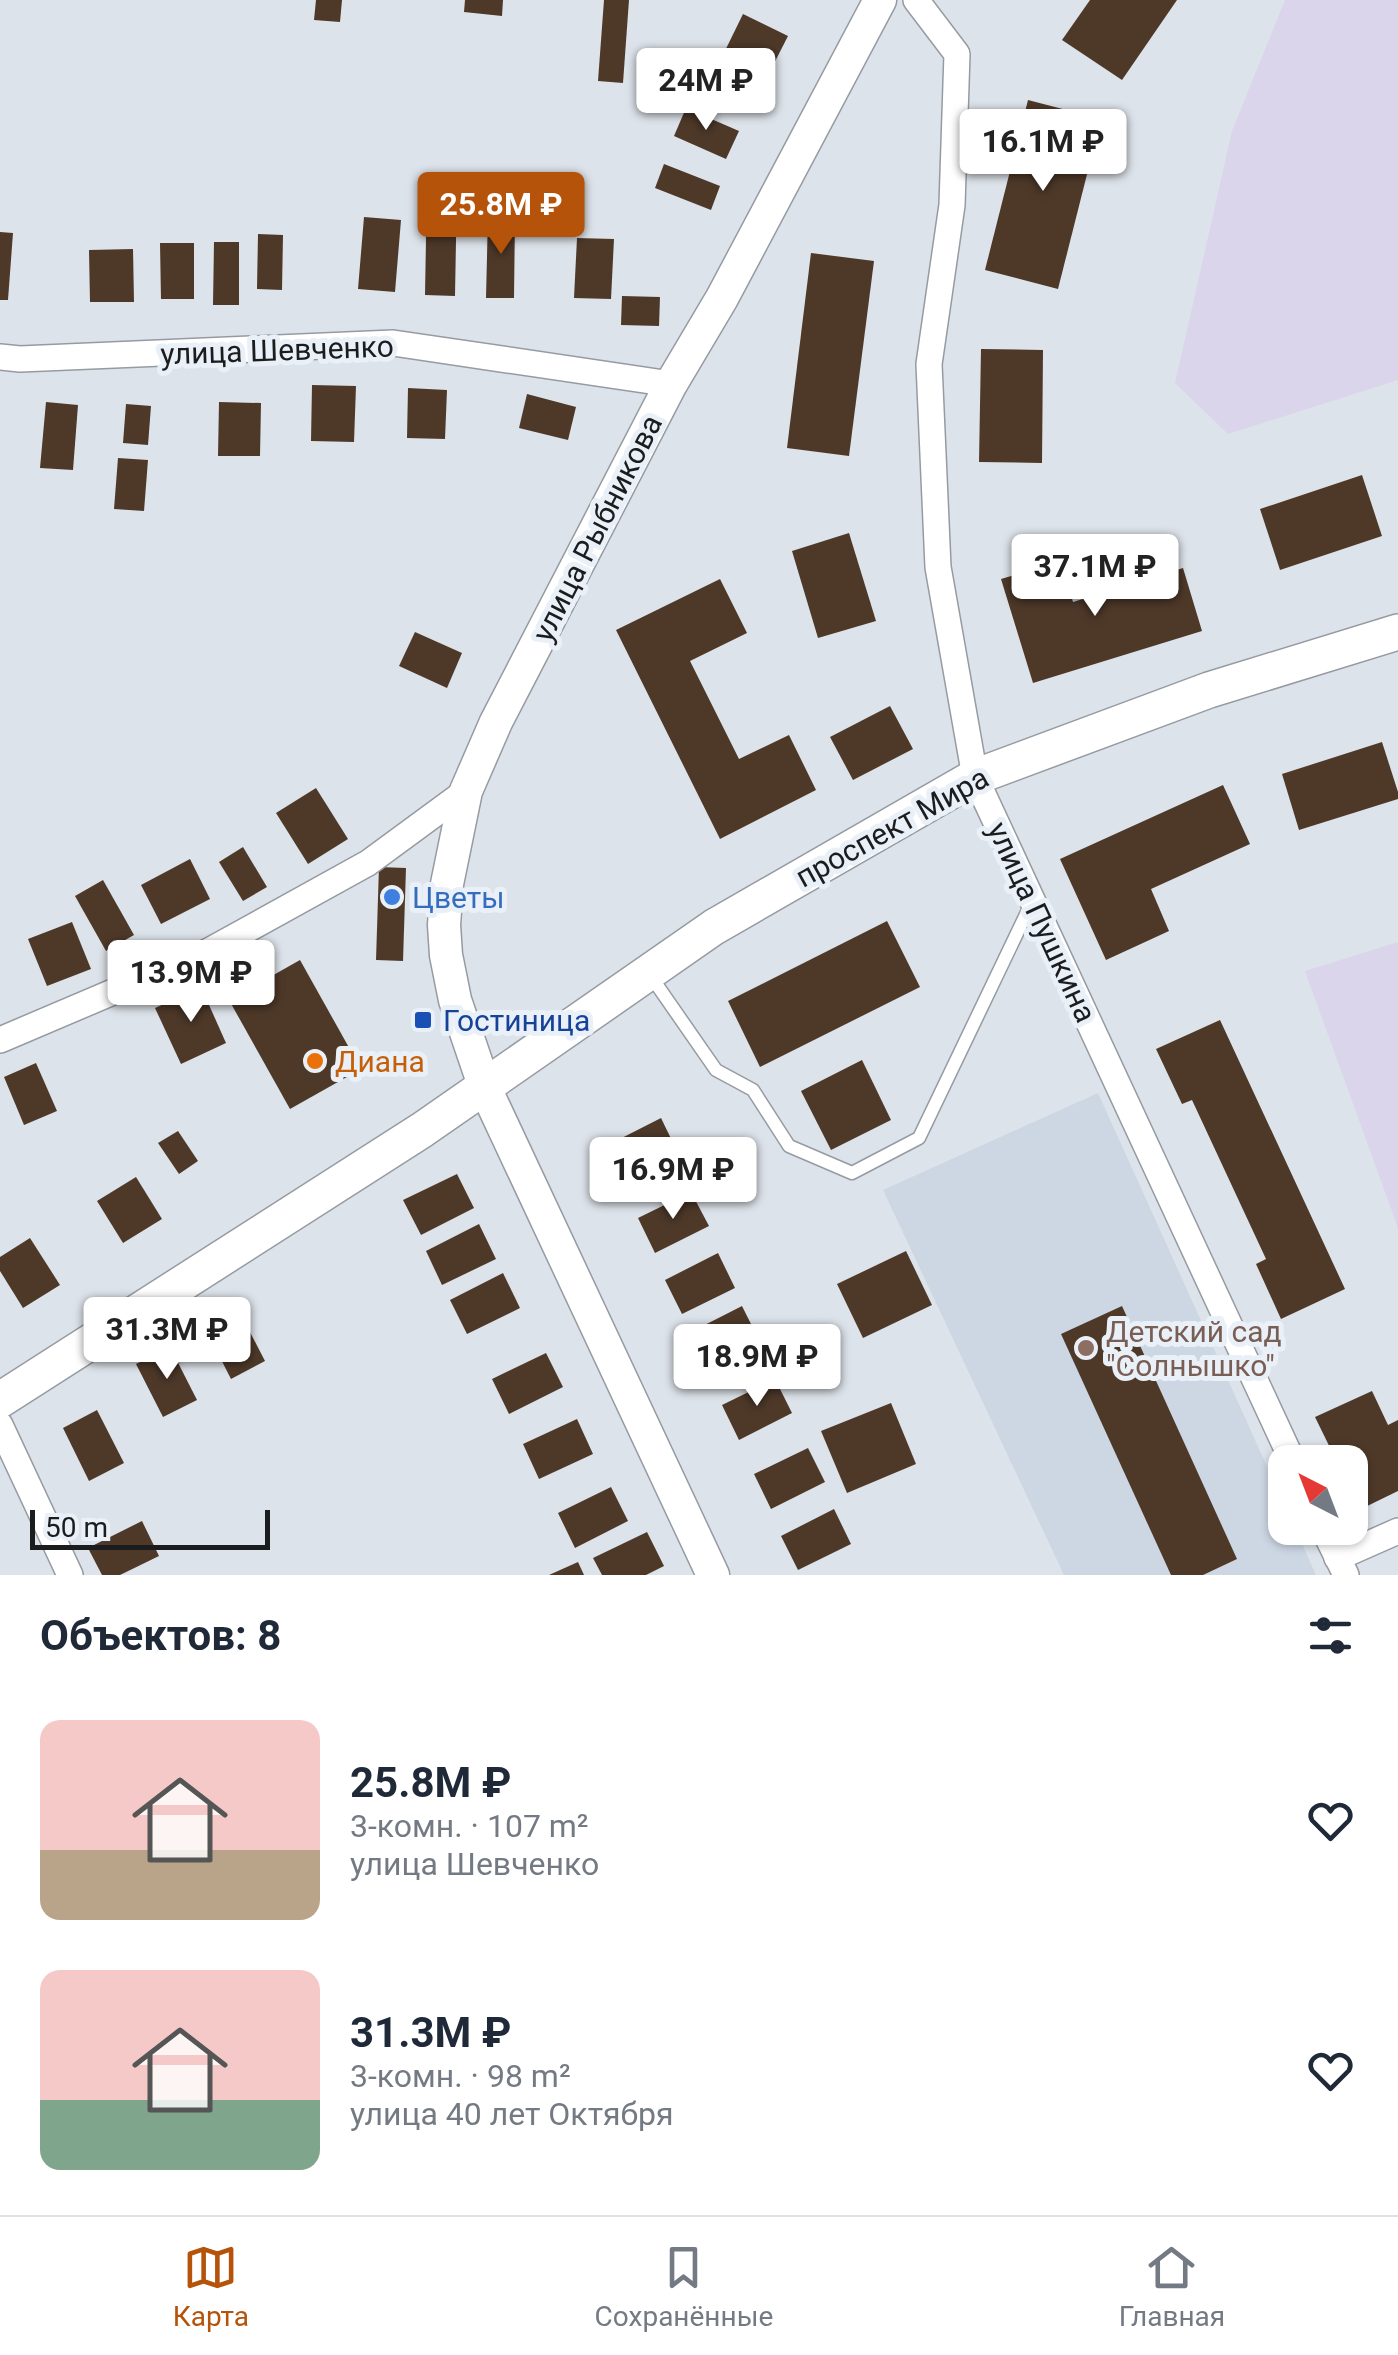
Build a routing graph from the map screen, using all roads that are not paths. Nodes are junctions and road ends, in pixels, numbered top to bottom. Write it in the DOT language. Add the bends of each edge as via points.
graph roads {
  1 [pos="880,0"];
  2 [pos="916,0"];
  3 [pos="0,356"];
  4 [pos="670,384"];
  5 [pos="1398,632"];
  6 [pos="975,777"];
  7 [pos="466,791"];
  8 [pos="1032,902"];
  9 [pos="648,974"];
  10 [pos="0,1040"];
  11 [pos="485,1088"];
  12 [pos="0,1400"];
  13 [pos="0,1425"];
  14 [pos="1285,1445"];
  15 [pos="1398,1530"];
  16 [pos="1342,1567"];
  17 [pos="70,1575"];
  18 [pos="713,1575"];
  1 -- 4 [label="street, улица Рыбникова"];
  2 -- 6 [label="street, улица Пушкина" via="957,54 952,206 929,364 938,567"];
  3 -- 4 [label="street, улица Шевченко" via="393,343"];
  4 -- 7 [label="street, улица Рыбникова"];
  5 -- 6 [label="main road, проспект Мира" via="1210,690"];
  6 -- 8 [label="street, улица Пушкина"];
  6 -- 9 [label="main road, проспект Мира" via="714,927"];
  7 -- 10 [label="street" via="368,864 207,952"];
  7 -- 11 [label="street, улица Рыбникова" via="444,925 455,1000"];
  8 -- 9 [label="lane" via="920,1138 852,1173 789,1146 753,1090 716,1070"];
  8 -- 14 [label="street, улица Пушкина"];
  9 -- 11 [label="main road, проспект Мира"];
  11 -- 12 [label="main road, проспект Мира"];
  11 -- 18 [label="street, улица Рыбникова"];
  13 -- 17 [label="street"];
  15 -- 16 [label="street"];
}
